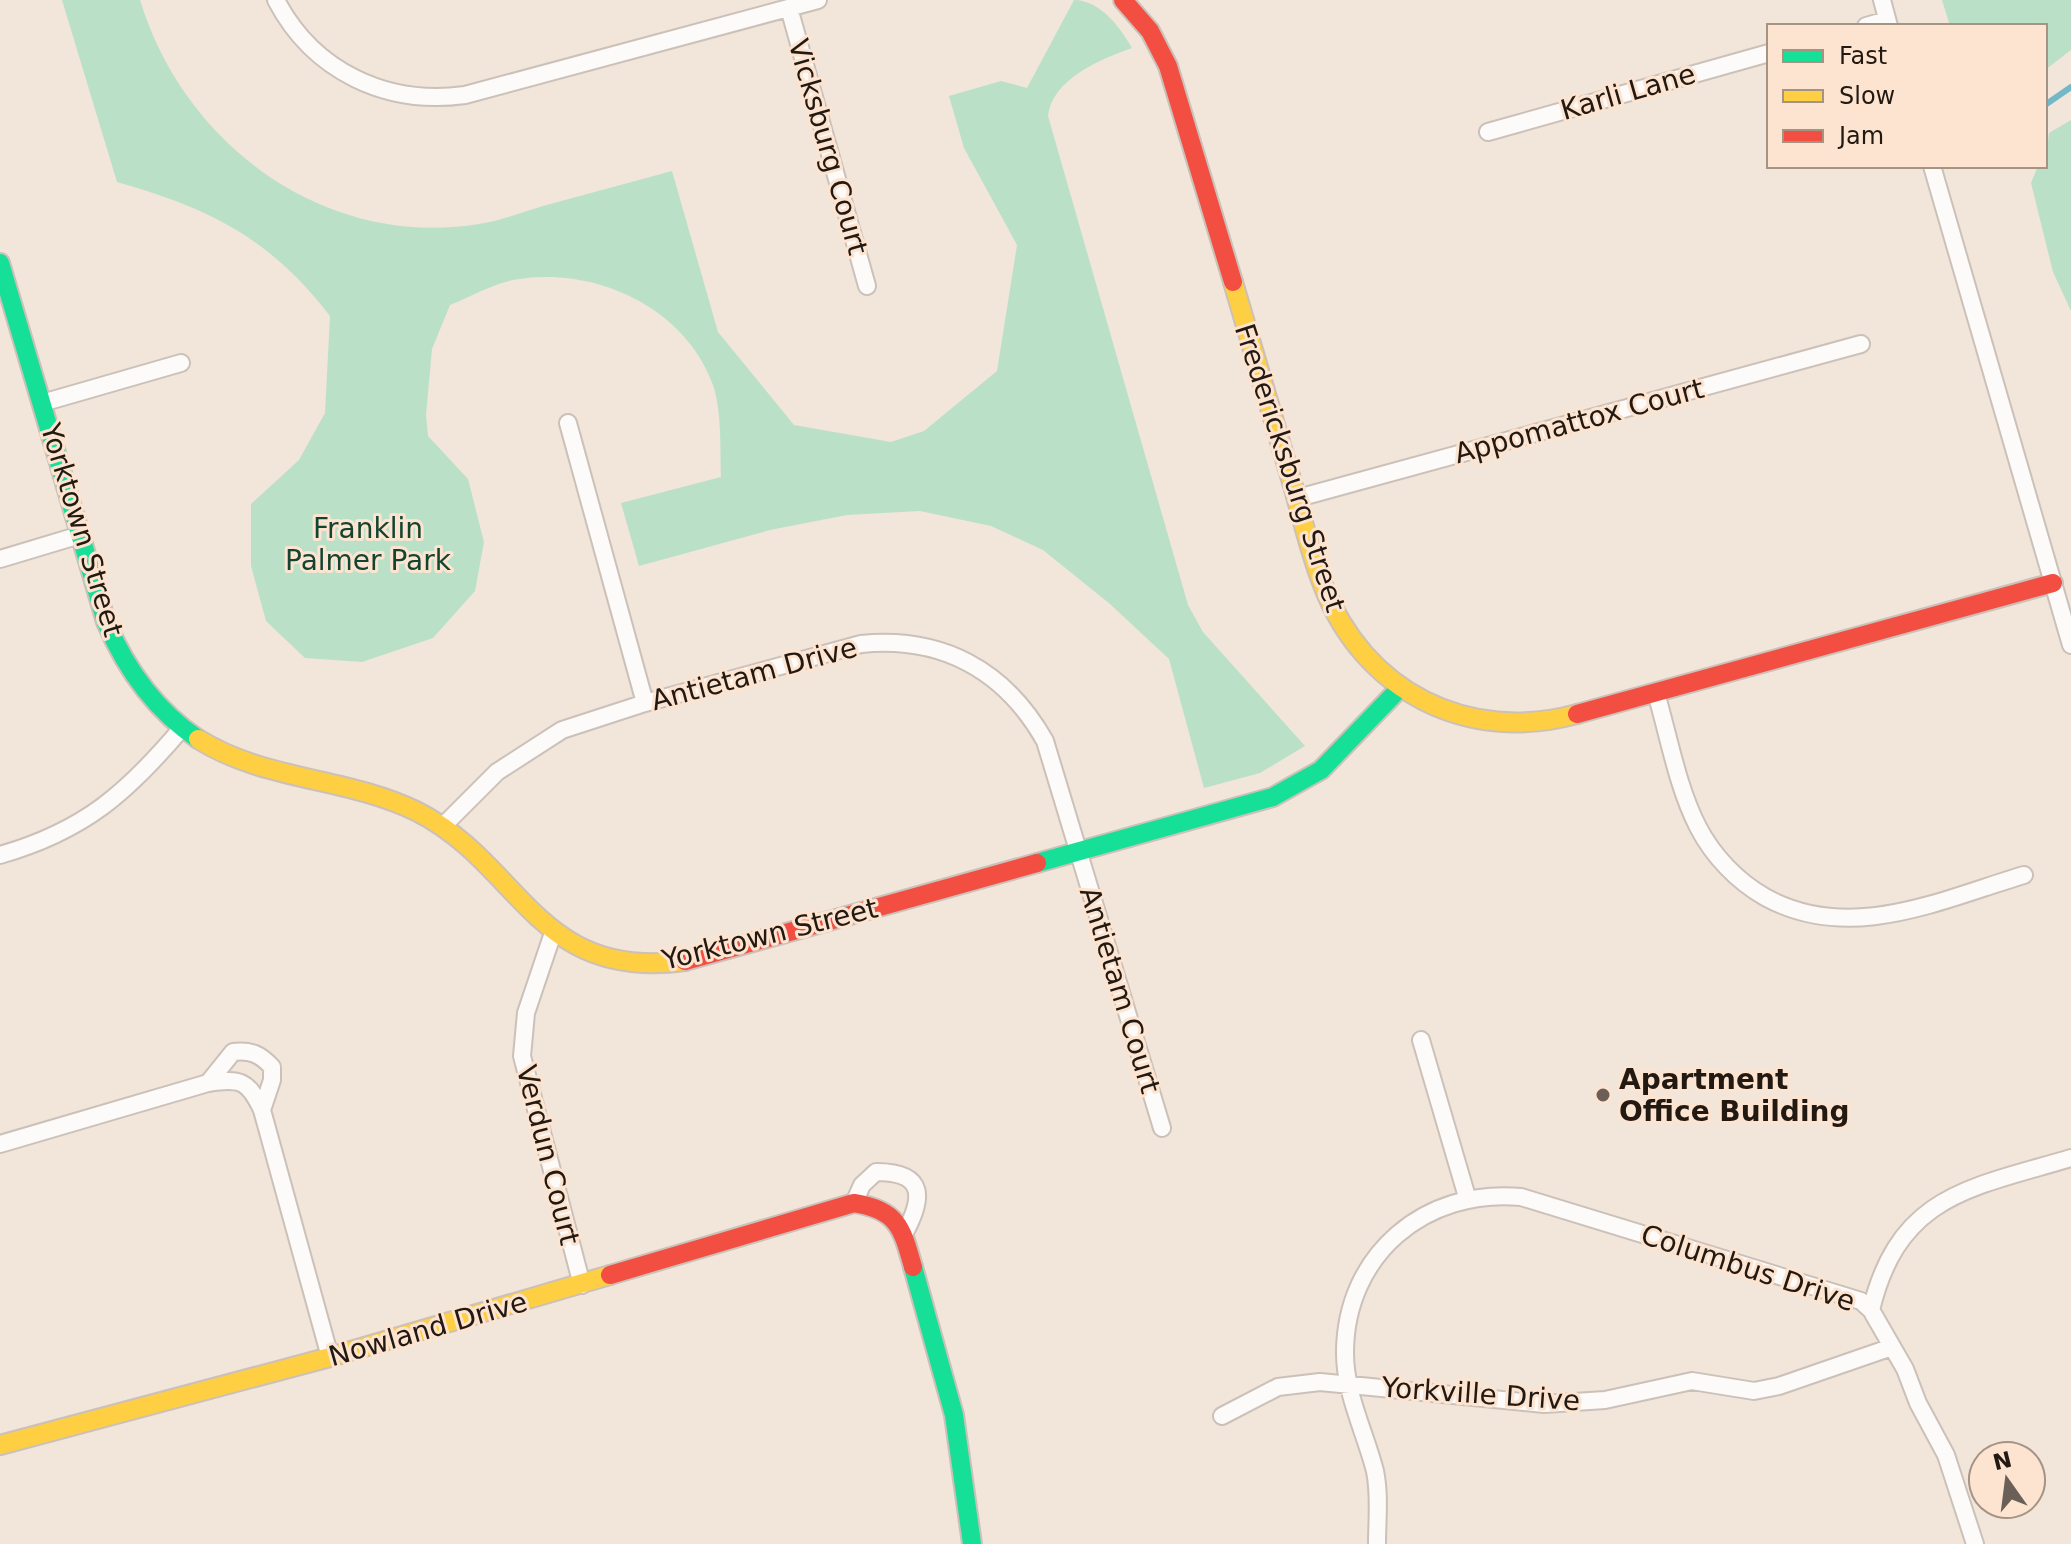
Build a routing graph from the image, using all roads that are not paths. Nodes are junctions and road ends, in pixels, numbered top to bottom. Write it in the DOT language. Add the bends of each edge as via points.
graph roads {
  1 [pos="276,0"];
  2 [pos="818,0"];
  3 [pos="1123,0"];
  4 [pos="1882,0"];
  5 [pos="789,8"];
  6 [pos="1888,23"];
  7 [pos="1767,54"];
  8 [pos="1488,132"];
  9 [pos="1933,168"];
  10 [pos="0,263"];
  11 [pos="867,286"];
  12 [pos="1861,344"];
  13 [pos="181,363"];
  14 [pos="42,403"];
  15 [pos="568,423"];
  16 [pos="1298,498"];
  17 [pos="80,535"];
  18 [pos="0,559"];
  19 [pos="2053,583"];
  20 [pos="2071,645"];
  21 [pos="1398,690"];
  22 [pos="1656,693"];
  23 [pos="645,703"];
  24 [pos="182,728"];
  25 [pos="442,827"];
  26 [pos="1079,853"];
  27 [pos="0,855"];
  28 [pos="2024,875"];
  29 [pos="553,933"];
  30 [pos="1421,1040"];
  31 [pos="208,1083"];
  32 [pos="262,1110"];
  33 [pos="1162,1128"];
  34 [pos="0,1144"];
  35 [pos="2071,1158"];
  36 [pos="1467,1197"];
  37 [pos="854,1203"];
  38 [pos="904,1234"];
  39 [pos="582,1285"];
  40 [pos="1871,1310"];
  41 [pos="1892,1347"];
  42 [pos="330,1357"];
  43 [pos="1348,1384"];
  44 [pos="1222,1416"];
  45 [pos="0,1445"];
  46 [pos="972,1544"];
  47 [pos="1377,1544"];
  48 [pos="1975,1544"];
  1 -- 5 [label="street" via="310,48 334,68 391,93 429,99 465,95"];
  2 -- 5 [label="street"];
  3 -- 16 [label="street, Fredericksburg Street" via="1150,31 1168,66"];
  4 -- 6 [label="street"];
  5 -- 11 [label="street, Vicksburg Court"];
  7 -- 8 [label="street, Karli Lane"];
  9 -- 19 [label="street"];
  10 -- 14 [label="street, Yorktown Street"];
  12 -- 16 [label="street, Appomattox Court"];
  13 -- 14 [label="street"];
  14 -- 17 [label="street, Yorktown Street"];
  15 -- 23 [label="street"];
  16 -- 21 [label="street, Fredericksburg Street" via="1337,619 1364,659"];
  17 -- 18 [label="street"];
  17 -- 24 [label="street, Yorktown Street" via="120,652 144,689"];
  19 -- 20 [label="street"];
  19 -- 22 [label="street, Fredericksburg Street"];
  21 -- 22 [label="street, Fredericksburg Street" via="1450,716 1513,725 1545,723"];
  21 -- 26 [label="street, Yorktown Street" via="1304,782 1244,807"];
  22 -- 28 [label="street" via="1702,835 1741,880 1778,904 1823,918 1867,919"];
  23 -- 25 [label="street, Antietam Drive" via="585,720 535,744 497,772"];
  23 -- 26 [label="street, Antietam Drive" via="861,644 905,642 947,652 993,676 1032,719 1052,758"];
  24 -- 25 [label="street, Yorktown Street" via="233,757 378,795"];
  24 -- 27 [label="street" via="153,763 88,820"];
  25 -- 29 [label="street, Yorktown Street" via="469,847"];
  26 -- 29 [label="street, Yorktown Street" via="683,962 616,960"];
  26 -- 33 [label="street, Antietam Court"];
  29 -- 39 [label="street, Verdun Court" via="526,1013 522,1056"];
  30 -- 36 [label="street"];
  31 -- 32 [label="street" via="243,1083"];
  31 -- 32 [label="street" via="233,1052 262,1057 272,1067 272,1080"];
  31 -- 34 [label="street"];
  32 -- 42 [label="street"];
  35 -- 40 [label="street" via="1974,1187 1926,1211 1888,1262"];
  36 -- 40 [label="street, Columbus Drive" via="1521,1197 1850,1296"];
  36 -- 43 [label="street" via="1417,1219 1370,1266 1347,1323"];
  37 -- 38 [label="street" via="884,1207"];
  37 -- 38 [label="street" via="876,1172 903,1174 918,1194"];
  37 -- 39 [label="street, Nowland Drive"];
  38 -- 46 [label="street" via="954,1415"];
  39 -- 42 [label="street, Nowland Drive"];
  40 -- 41 [label="street, Columbus Drive"];
  41 -- 43 [label="street, Yorkville Drive" via="1754,1391 1692,1381 1574,1404"];
  41 -- 48 [label="street, Columbus Drive" via="1946,1455"];
  42 -- 45 [label="street, Nowland Drive"];
  43 -- 44 [label="street, Yorkville Drive" via="1278,1387"];
  43 -- 47 [label="street" via="1376,1479"];
}
